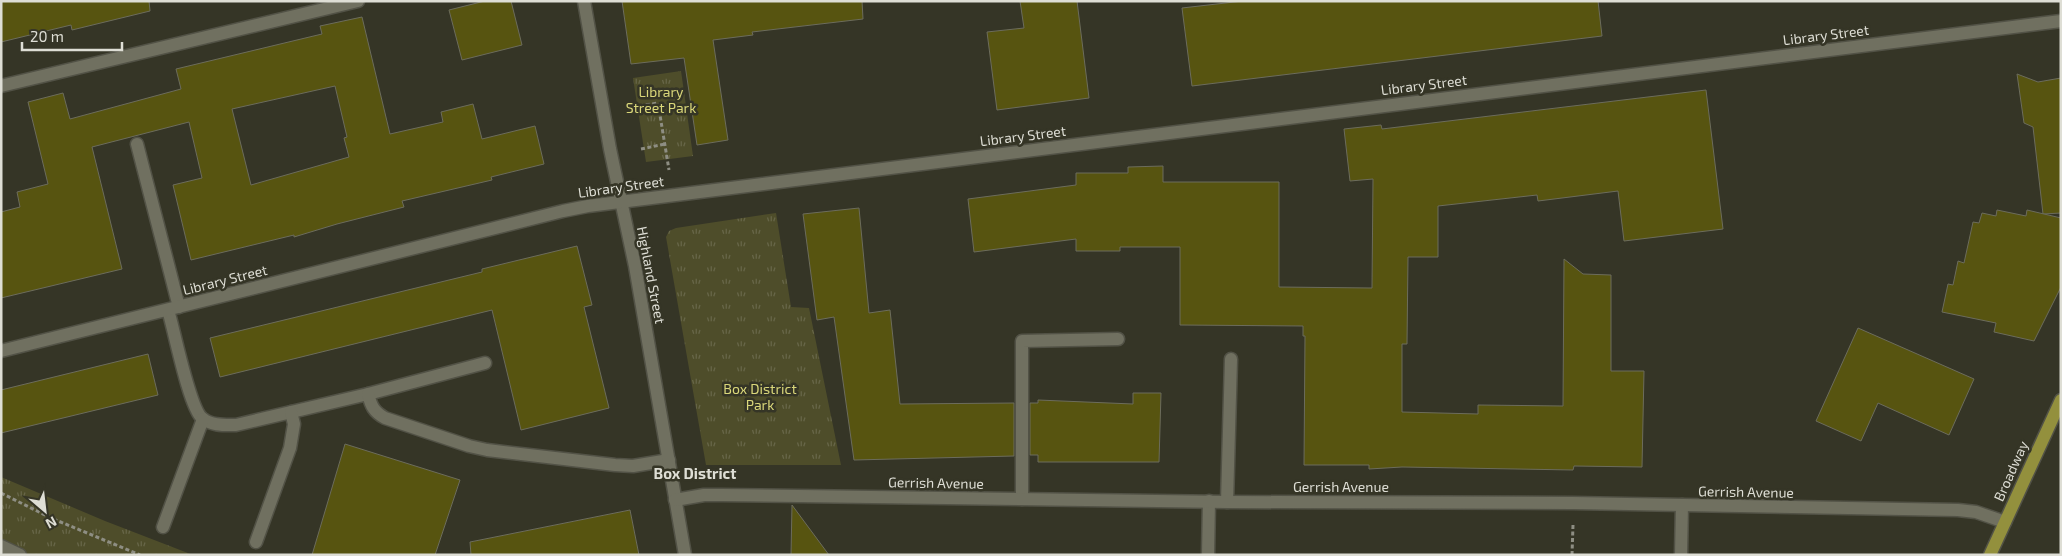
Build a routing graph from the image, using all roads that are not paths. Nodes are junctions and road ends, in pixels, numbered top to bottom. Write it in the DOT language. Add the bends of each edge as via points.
graph roads {
  1 [pos="358,1"];
  2 [pos="584,1"];
  3 [pos="2061,21"];
  4 [pos="1,86"];
  5 [pos="137,144"];
  6 [pos="620,201"];
  7 [pos="174,308"];
  8 [pos="1118,339"];
  9 [pos="1,351"];
  10 [pos="1231,359"];
  11 [pos="486,363"];
  12 [pos="368,394"];
  13 [pos="2061,400"];
  14 [pos="291,412"];
  15 [pos="203,418"];
  16 [pos="669,460"];
  17 [pos="1022,499"];
  18 [pos="676,500"];
  19 [pos="1209,501"];
  20 [pos="1227,502"];
  21 [pos="1682,505"];
  22 [pos="2005,522"];
  23 [pos="163,527"];
  24 [pos="256,542"];
  25 [pos="1,546"];
  26 [pos="20,555"];
  27 [pos="685,555"];
  28 [pos="1208,555"];
  29 [pos="1681,555"];
  30 [pos="1990,555"];
  1 -- 4 [label="street"];
  2 -- 6 [label="street, Highland Street"];
  3 -- 6 [label="street, Library Street"];
  5 -- 7 [label="street"];
  6 -- 7 [label="street, Library Street" via="563,211"];
  6 -- 16 [label="street, Highland Street" via="635,266"];
  7 -- 9 [label="street, Library Street"];
  7 -- 15 [label="street" via="194,404"];
  8 -- 17 [label="street" via="1022,341"];
  10 -- 20 [label="street"];
  11 -- 12 [label="street"];
  12 -- 14 [label="street"];
  12 -- 16 [label="street" via="371,406 385,418 487,450 633,466"];
  13 -- 22 [label="main road, Broadway"];
  14 -- 15 [label="street" via="236,425 214,424"];
  14 -- 24 [label="street" via="294,424 290,448"];
  15 -- 23 [label="street"];
  16 -- 18 [label="street, Highland Street"];
  17 -- 18 [label="street, Gerrish Avenue" via="704,495"];
  17 -- 19 [label="street, Gerrish Avenue"];
  18 -- 27 [label="street, Highland Street"];
  19 -- 20 [label="street, Gerrish Avenue"];
  19 -- 28 [label="street"];
  20 -- 21 [label="street, Gerrish Avenue"];
  21 -- 22 [label="street, Gerrish Avenue" via="1958,510 1976,512"];
  21 -- 29 [label="street"];
  22 -- 30 [label="main road, Broadway"];
  25 -- 26 [label="street"];
}
